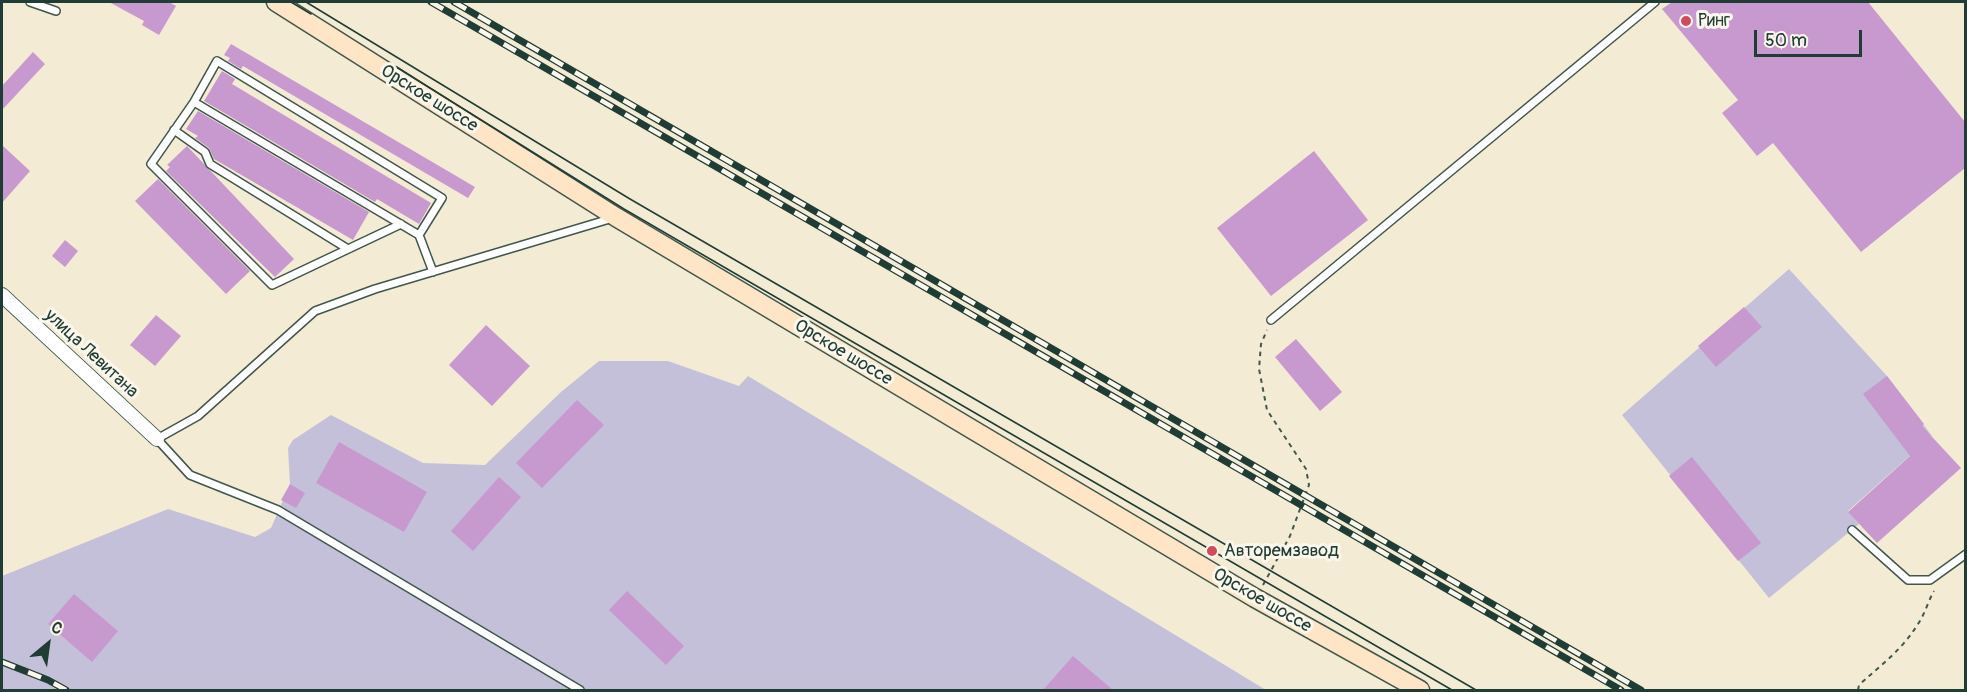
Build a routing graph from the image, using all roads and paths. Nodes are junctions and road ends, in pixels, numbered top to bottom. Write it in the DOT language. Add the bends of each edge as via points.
graph roads {
  1 [pos="30,2"];
  2 [pos="276,2"];
  3 [pos="1655,2"];
  4 [pos="56,11"];
  5 [pos="194,102"];
  6 [pos="174,130"];
  7 [pos="616,217"];
  8 [pos="401,224"];
  9 [pos="419,235"];
  10 [pos="348,249"];
  11 [pos="433,272"];
  12 [pos="2,296"];
  13 [pos="1271,320"];
  14 [pos="157,439"];
  15 [pos="1852,530"];
  16 [pos="1965,554"];
  17 [pos="1939,574"];
  18 [pos="1256,598"];
  19 [pos="580,690"];
  20 [pos="1420,690"];
  21 [pos="1858,690"];
  1 -- 4 [label="lane"];
  2 -- 7 [label="street, Орское шоссе"];
  3 -- 13 [label="lane"];
  5 -- 6 [label="lane"];
  5 -- 8 [label="lane"];
  5 -- 9 [label="lane" via="217,61 442,198"];
  6 -- 10 [label="lane" via="205,152 210,164"];
  6 -- 10 [label="lane" via="151,164 272,285"];
  7 -- 11 [label="lane"];
  7 -- 18 [label="street, Орское шоссе"];
  8 -- 9 [label="lane"];
  8 -- 10 [label="lane"];
  9 -- 11 [label="lane"];
  11 -- 14 [label="lane" via="315,311 198,416"];
  12 -- 14 [label="street, улица Левитана"];
  13 -- 18 [label="path" via="1261,344 1259,369 1267,410 1306,469 1309,485 1290,536"];
  14 -- 19 [label="lane" via="190,475 278,510"];
  15 -- 17 [label="lane" via="1908,580 1930,580"];
  16 -- 17 [label="lane"];
  17 -- 21 [label="path" via="1938,585 1920,622 1893,657"];
  18 -- 20 [label="street, Орское шоссе"];
}
